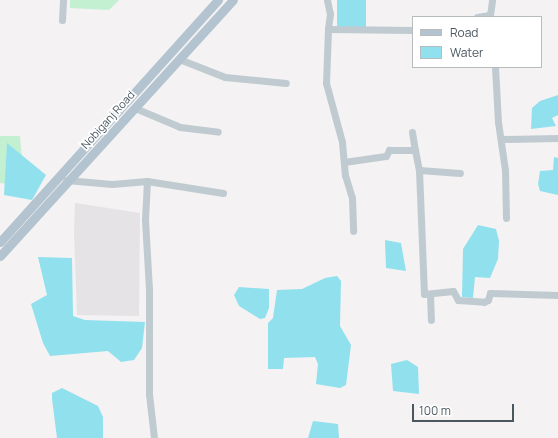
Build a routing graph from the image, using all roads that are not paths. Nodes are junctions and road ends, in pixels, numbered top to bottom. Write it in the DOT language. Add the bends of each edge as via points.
graph roads {
  1 [pos="63,0"];
  2 [pos="218,0"];
  3 [pos="233,0"];
  4 [pos="327,0"];
  5 [pos="492,0"];
  6 [pos="490,16"];
  7 [pos="62,20"];
  8 [pos="328,29"];
  9 [pos="412,30"];
  10 [pos="179,59"];
  11 [pos="495,68"];
  12 [pos="286,83"];
  13 [pos="135,108"];
  14 [pos="218,132"];
  15 [pos="412,132"];
  16 [pos="558,138"];
  17 [pos="502,139"];
  18 [pos="415,150"];
  19 [pos="344,162"];
  20 [pos="419,170"];
  21 [pos="460,173"];
  22 [pos="58,179"];
  23 [pos="70,181"];
  24 [pos="146,181"];
  25 [pos="222,193"];
  26 [pos="506,218"];
  27 [pos="353,231"];
  28 [pos="0,242"];
  29 [pos="0,256"];
  30 [pos="430,294"];
  31 [pos="558,295"];
  32 [pos="431,320"];
  33 [pos="154,438"];
  1 -- 7 [label="street"];
  2 -- 22 [label="main road, Nobiganj Road"];
  3 -- 10 [label="main road, Nobiganj Road"];
  4 -- 8 [label="street" via="330,14"];
  5 -- 6 [label="street"];
  8 -- 9 [label="street"];
  8 -- 19 [label="street" via="326,83 342,142"];
  10 -- 12 [label="street" via="225,77"];
  10 -- 13 [label="main road, Nobiganj Road"];
  11 -- 17 [label="street" via="498,122"];
  13 -- 14 [label="street" via="180,127"];
  13 -- 23 [label="main road, Nobiganj Road"];
  15 -- 18 [label="street"];
  16 -- 17 [label="street"];
  17 -- 26 [label="street"];
  18 -- 19 [label="street" via="389,150 386,156"];
  18 -- 20 [label="street"];
  19 -- 27 [label="street" via="352,198"];
  20 -- 21 [label="street"];
  20 -- 30 [label="street" via="423,292"];
  22 -- 23 [label="street"];
  22 -- 28 [label="main road, Nobiganj Road"];
  23 -- 24 [label="street" via="112,184"];
  23 -- 29 [label="main road, Nobiganj Road"];
  24 -- 25 [label="street"];
  24 -- 33 [label="street" via="149,394"];
  30 -- 31 [label="street" via="452,291 458,300 484,302 488,300 490,293"];
  30 -- 32 [label="street"];
}
